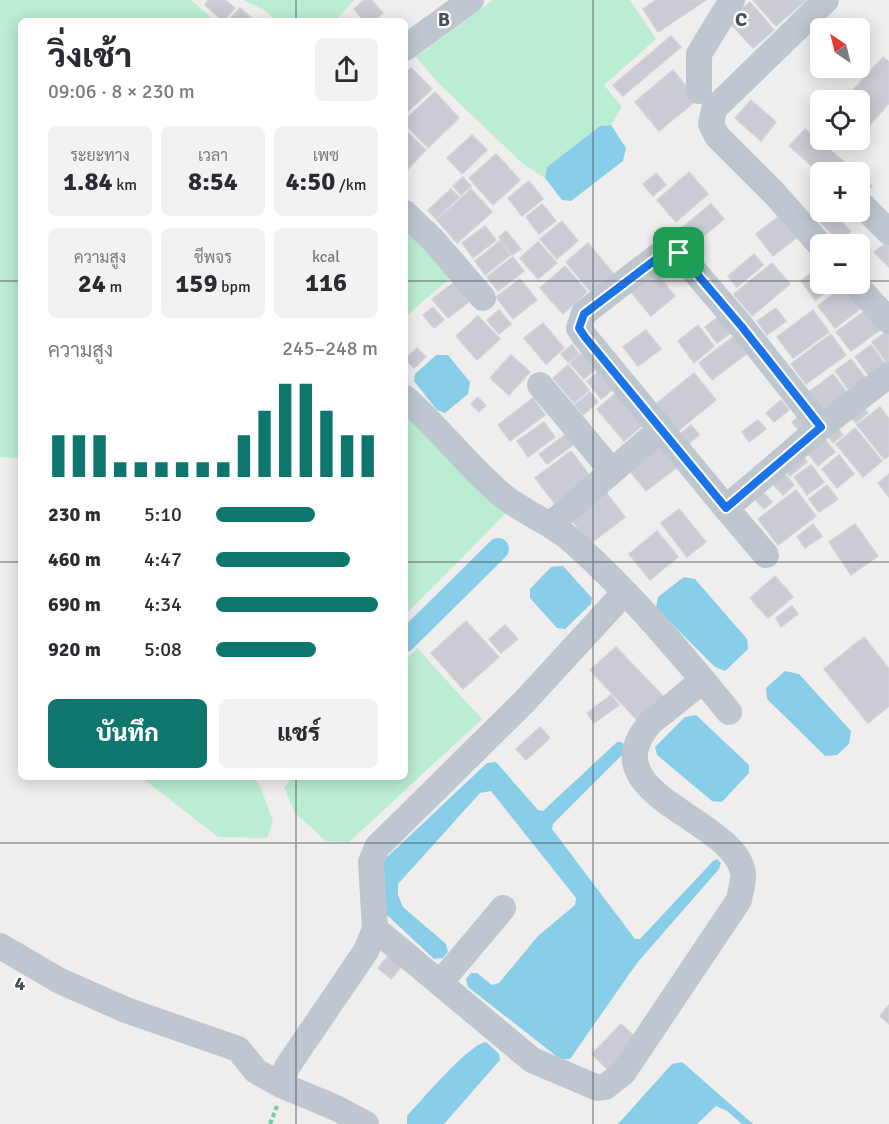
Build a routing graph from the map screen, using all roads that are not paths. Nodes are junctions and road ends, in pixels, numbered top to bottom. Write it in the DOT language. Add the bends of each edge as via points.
graph roads {
  1 [pos="732,0"];
  2 [pos="826,0"];
  3 [pos="456,4"];
  4 [pos="408,45"];
  5 [pos="699,91"];
  6 [pos="870,213"];
  7 [pos="408,216"];
  8 [pos="889,232"];
  9 [pos="810,234"];
  10 [pos="864,294"];
  11 [pos="483,298"];
  12 [pos="889,321"];
  13 [pos="889,375"];
  14 [pos="540,385"];
  15 [pos="408,401"];
  16 [pos="821,427"];
  17 [pos="661,429"];
  18 [pos="612,471"];
  19 [pos="726,508"];
  20 [pos="551,525"];
  21 [pos="766,555"];
  22 [pos="625,592"];
  23 [pos="703,680"];
  24 [pos="729,712"];
  25 [pos="503,908"];
  26 [pos="375,929"];
  27 [pos="0,946"];
  28 [pos="440,982"];
  29 [pos="281,1085"];
  30 [pos="366,1124"];
  1 -- 5 [label="street" via="699,54"];
  2 -- 9 [label="street" via="714,109 711,124 717,136"];
  3 -- 4 [label="street"];
  6 -- 8 [label="street"];
  7 -- 11 [label="street"];
  10 -- 12 [label="street"];
  13 -- 16 [label="street"];
  14 -- 18 [label="street"];
  15 -- 20 [label="street" via="502,495"];
  16 -- 17 [label="street" via="679,253 668,250 584,314 579,328"];
  16 -- 19 [label="street"];
  17 -- 18 [label="street"];
  17 -- 19 [label="street"];
  18 -- 20 [label="street"];
  19 -- 21 [label="street"];
  20 -- 22 [label="street"];
  22 -- 23 [label="street"];
  22 -- 26 [label="street" via="524,702 377,847 371,862"];
  23 -- 24 [label="street"];
  23 -- 28 [label="street" via="647,726 636,746 635,760 641,777 657,795 724,843 736,857 743,874 738,900 623,1073 598,1088 532,1060"];
  25 -- 28 [label="street"];
  26 -- 28 [label="street"];
  26 -- 29 [label="street" via="366,951 287,1067"];
  27 -- 29 [label="street" via="60,981 126,1010 238,1049 256,1071"];
  29 -- 30 [label="street"];
}
